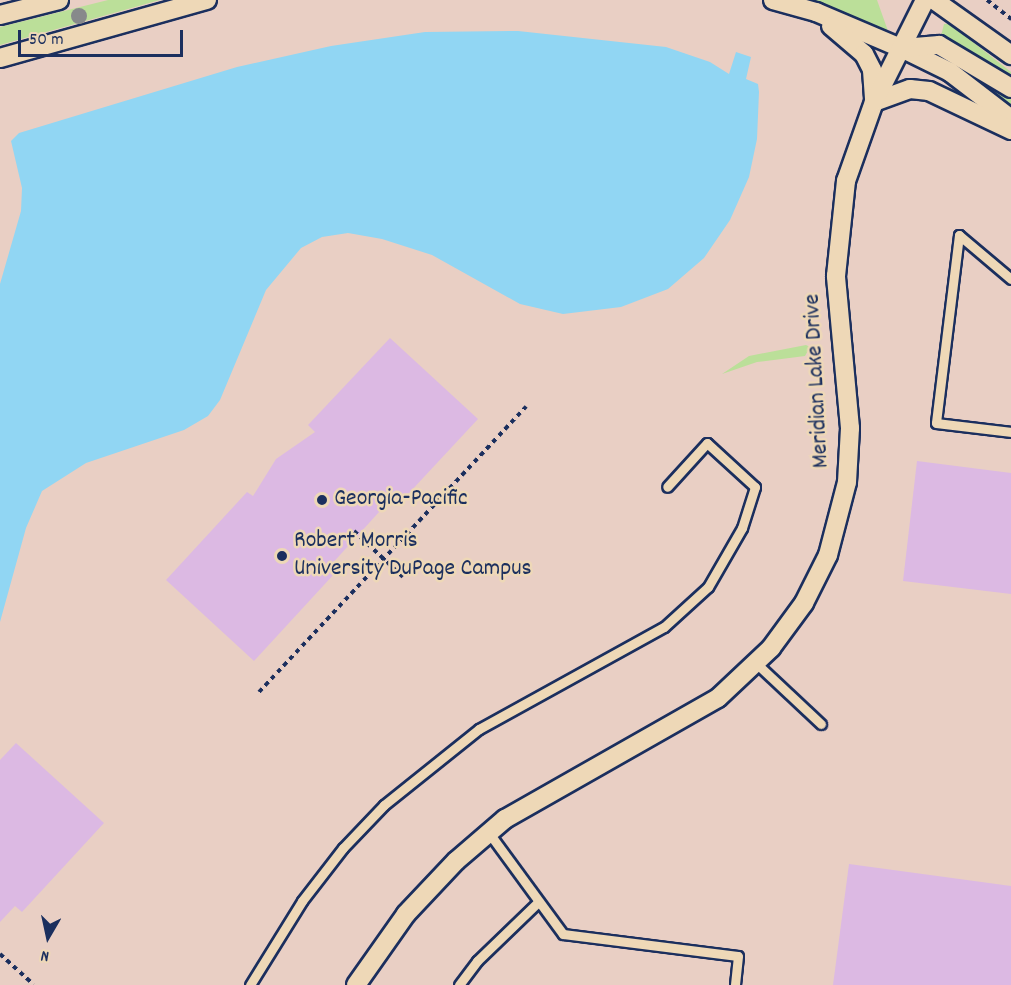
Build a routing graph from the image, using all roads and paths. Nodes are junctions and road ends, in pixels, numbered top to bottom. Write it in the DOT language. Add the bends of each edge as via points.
graph roads {
  1 [pos="59,0"];
  2 [pos="207,0"];
  3 [pos="925,0"];
  4 [pos="934,0"];
  5 [pos="987,0"];
  6 [pos="777,1"];
  7 [pos="0,15"];
  8 [pos="1011,19"];
  9 [pos="901,48"];
  10 [pos="1011,55"];
  11 [pos="0,58"];
  12 [pos="1011,88"];
  13 [pos="874,102"];
  14 [pos="1011,119"];
  15 [pos="1011,130"];
  16 [pos="1011,279"];
  17 [pos="526,407"];
  18 [pos="1011,432"];
  19 [pos="667,487"];
  20 [pos="354,531"];
  21 [pos="384,558"];
  22 [pos="403,577"];
  23 [pos="756,663"];
  24 [pos="259,693"];
  25 [pos="821,724"];
  26 [pos="489,833"];
  27 [pos="538,902"];
  28 [pos="0,954"];
  29 [pos="33,984"];
  30 [pos="250,985"];
  31 [pos="356,985"];
  32 [pos="459,985"];
  33 [pos="735,985"];
  1 -- 7 [label="street"];
  2 -- 11 [label="street"];
  3 -- 9 [label="street, Meridian Lake Drive"];
  4 -- 10 [label="street"];
  5 -- 8 [label="path"];
  6 -- 9 [label="street" via="851,25"];
  6 -- 13 [label="street" via="817,18 856,43 872,70"];
  9 -- 12 [label="street" via="939,45"];
  9 -- 13 [label="street, Meridian Lake Drive"];
  9 -- 14 [label="street" via="950,72 993,101"];
  13 -- 15 [label="street" via="910,89 929,92"];
  13 -- 23 [label="street, Meridian Lake Drive" via="856,143 839,216 836,276 850,428 843,507 828,555 804,603"];
  16 -- 18 [label="lane" via="959,235 936,423"];
  17 -- 21 [label="path"];
  19 -- 30 [label="lane" via="707,442 755,487 742,528 708,587 664,627 479,729 384,805 343,848 302,901"];
  20 -- 21 [label="path"];
  21 -- 22 [label="path"];
  21 -- 24 [label="path"];
  23 -- 25 [label="lane"];
  23 -- 26 [label="street, Meridian Lake Drive" via="718,698 555,787"];
  26 -- 27 [label="lane"];
  26 -- 31 [label="street, Meridian Lake Drive" via="406,914"];
  27 -- 32 [label="lane" via="477,961"];
  27 -- 33 [label="lane" via="563,934 738,956"];
  28 -- 29 [label="path"];
}
